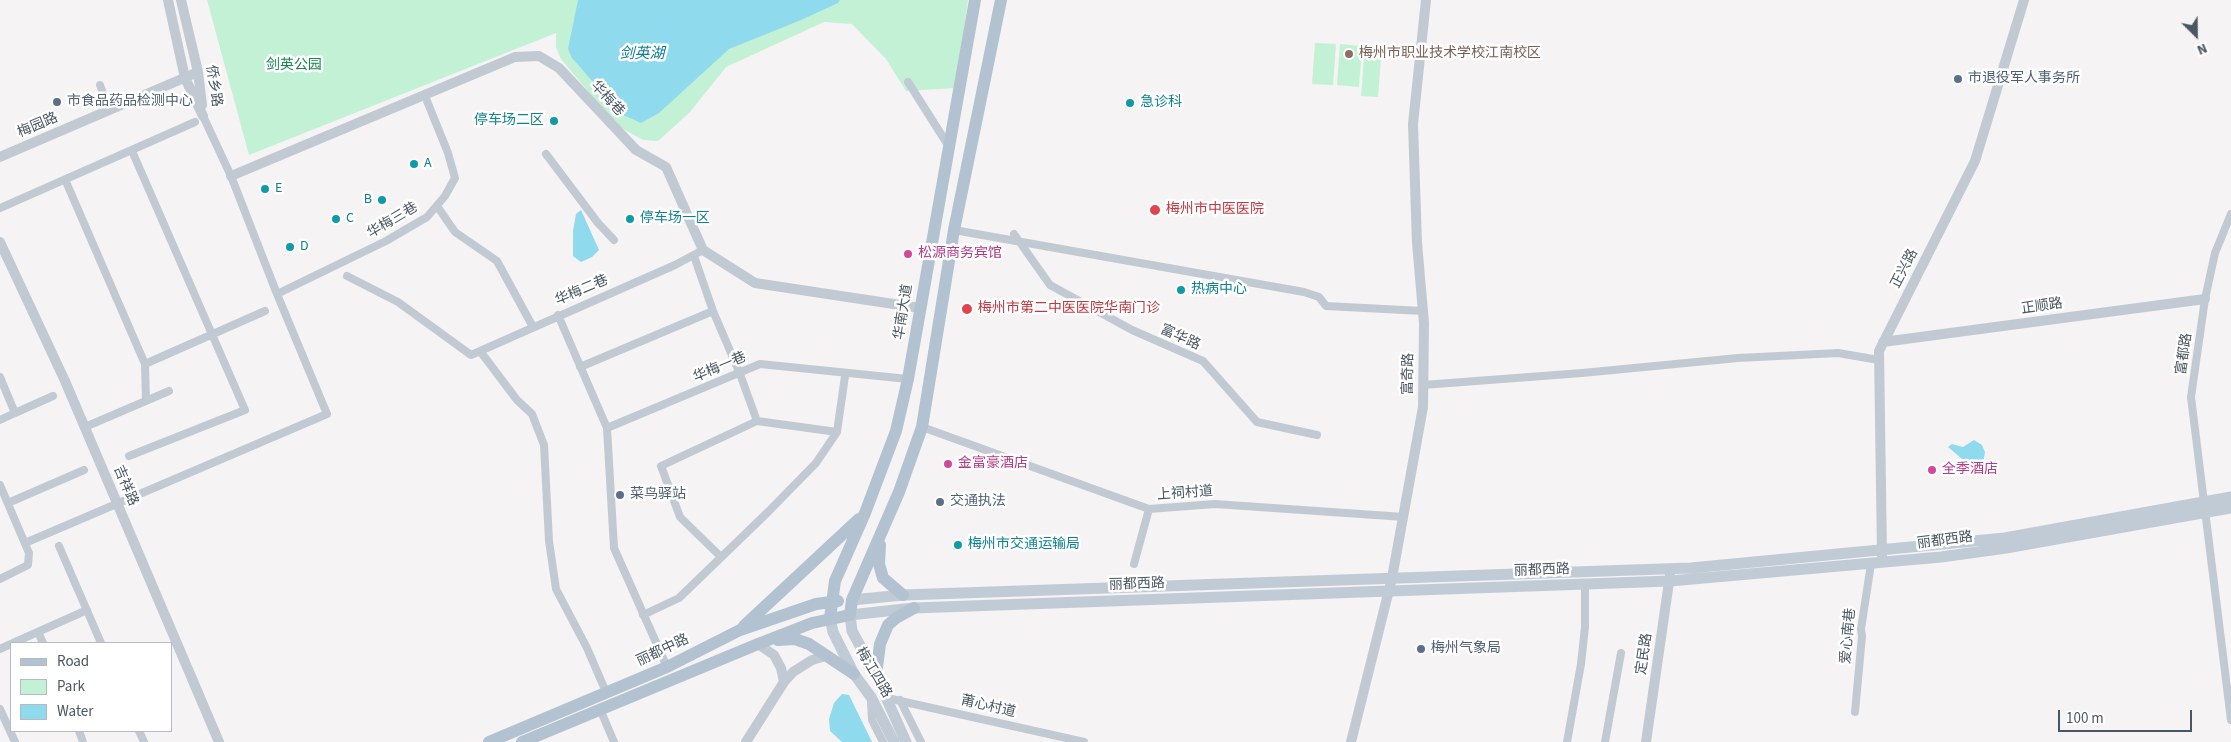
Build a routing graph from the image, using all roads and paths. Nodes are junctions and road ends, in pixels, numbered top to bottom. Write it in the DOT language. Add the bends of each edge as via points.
graph roads {
  1 [pos="168,0"];
  2 [pos="181,0"];
  3 [pos="975,0"];
  4 [pos="1001,0"];
  5 [pos="1426,0"];
  6 [pos="2024,0"];
  7 [pos="198,72"];
  8 [pos="185,78"];
  9 [pos="908,82"];
  10 [pos="100,85"];
  11 [pos="425,96"];
  12 [pos="108,107"];
  13 [pos="199,119"];
  14 [pos="948,145"];
  15 [pos="132,151"];
  16 [pos="546,154"];
  17 [pos="0,157"];
  18 [pos="944,169"];
  19 [pos="966,171"];
  20 [pos="231,176"];
  21 [pos="68,184"];
  22 [pos="437,206"];
  23 [pos="0,208"];
  24 [pos="2231,214"];
  25 [pos="954,230"];
  26 [pos="1014,234"];
  27 [pos="614,240"];
  28 [pos="0,242"];
  29 [pos="698,253"];
  30 [pos="347,276"];
  31 [pos="276,294"];
  32 [pos="2205,299"];
  33 [pos="920,308"];
  34 [pos="265,311"];
  35 [pos="713,311"];
  36 [pos="1423,311"];
  37 [pos="558,315"];
  38 [pos="533,327"];
  39 [pos="214,335"];
  40 [pos="1883,342"];
  41 [pos="480,351"];
  42 [pos="1879,360"];
  43 [pos="145,364"];
  44 [pos="580,367"];
  45 [pos="740,374"];
  46 [pos="845,376"];
  47 [pos="0,377"];
  48 [pos="908,379"];
  49 [pos="1423,385"];
  50 [pos="170,391"];
  51 [pos="53,396"];
  52 [pos="146,401"];
  53 [pos="16,413"];
  54 [pos="0,420"];
  55 [pos="757,421"];
  56 [pos="85,427"];
  57 [pos="607,428"];
  58 [pos="922,428"];
  59 [pos="837,432"];
  60 [pos="1317,435"];
  61 [pos="129,456"];
  62 [pos="84,470"];
  63 [pos="0,485"];
  64 [pos="2231,496"];
  65 [pos="8,503"];
  66 [pos="118,503"];
  67 [pos="2206,507"];
  68 [pos="2231,508"];
  69 [pos="1149,509"];
  70 [pos="865,513"];
  71 [pos="1404,517"];
  72 [pos="882,532"];
  73 [pos="25,543"];
  74 [pos="59,546"];
  75 [pos="721,557"];
  76 [pos="1879,559"];
  77 [pos="1134,564"];
  78 [pos="1670,569"];
  79 [pos="1392,578"];
  80 [pos="0,579"];
  81 [pos="1670,581"];
  82 [pos="1585,584"];
  83 [pos="1388,592"];
  84 [pos="903,595"];
  85 [pos="852,600"];
  86 [pos="832,601"];
  87 [pos="914,608"];
  88 [pos="87,610"];
  89 [pos="644,615"];
  90 [pos="850,615"];
  91 [pos="830,618"];
  92 [pos="740,630"];
  93 [pos="38,632"];
  94 [pos="16,642"];
  95 [pos="43,642"];
  96 [pos="101,642"];
  97 [pos="758,644"];
  98 [pos="1621,653"];
  99 [pos="826,656"];
  100 [pos="668,667"];
  101 [pos="854,674"];
  102 [pos="876,675"];
  103 [pos="784,682"];
  104 [pos="606,692"];
  105 [pos="871,697"];
  106 [pos="887,698"];
  107 [pos="900,700"];
  108 [pos="0,709"];
  109 [pos="600,709"];
  110 [pos="1855,712"];
  111 [pos="2231,720"];
  112 [pos="10,731"];
  113 [pos="219,742"];
  114 [pos="489,742"];
  115 [pos="522,742"];
  116 [pos="614,742"];
  117 [pos="746,742"];
  118 [pos="883,742"];
  119 [pos="894,742"];
  120 [pos="906,742"];
  121 [pos="921,742"];
  122 [pos="1084,742"];
  123 [pos="1351,742"];
  124 [pos="1567,742"];
  125 [pos="1605,742"];
  126 [pos="1646,742"];
  1 -- 8 [label="street, 侨乡路"];
  2 -- 7 [label="street, 侨乡路"];
  3 -- 14 [label="main road, 华南大道"];
  4 -- 19 [label="main road"];
  5 -- 36 [label="street, 富奇路" via="1413,124"];
  6 -- 40 [label="street, 正兴路" via="1975,162"];
  7 -- 8 [label="street, 梅园路"];
  7 -- 13 [label="street, 侨乡路"];
  8 -- 13 [label="street, 侨乡路"];
  8 -- 17 [label="street, 梅园路"];
  9 -- 14 [label="street"];
  10 -- 12 [label="street"];
  11 -- 20 [label="street, 华梅巷"];
  11 -- 22 [label="street, 华梅三巷" via="455,178"];
  11 -- 29 [label="street, 华梅巷" via="515,57 539,56 559,68 636,150 666,167"];
  13 -- 15 [label="street"];
  13 -- 20 [label="street"];
  14 -- 18 [label="main road, 华南大道"];
  15 -- 23 [label="street"];
  15 -- 39 [label="street"];
  16 -- 27 [label="street"];
  18 -- 19 [label="main road"];
  18 -- 33 [label="main road, 华南大道"];
  19 -- 25 [label="main road"];
  20 -- 31 [label="street"];
  21 -- 43 [label="street"];
  22 -- 31 [label="street, 华梅三巷" via="426,217 386,241"];
  22 -- 38 [label="street" via="455,232 498,261"];
  24 -- 32 [label="street, 富都路" via="2215,253"];
  25 -- 36 [label="street" via="1304,292 1319,297 1326,306"];
  25 -- 58 [label="main road"];
  26 -- 60 [label="street, 富华路" via="1050,285 1132,330 1203,361 1257,422"];
  28 -- 56 [label="street, 吉祥路"];
  29 -- 33 [label="street" via="755,283"];
  29 -- 35 [label="street"];
  29 -- 37 [label="street, 华梅二巷"];
  30 -- 41 [label="street, 华梅二巷" via="398,302 471,354"];
  31 -- 66 [label="street" via="327,414"];
  32 -- 40 [label="street, 正顺路"];
  32 -- 67 [label="street, 富都路" via="2191,397"];
  33 -- 48 [label="main road, 华南大道"];
  34 -- 39 [label="street"];
  35 -- 44 [label="street"];
  35 -- 45 [label="street"];
  36 -- 49 [label="street, 富奇路"];
  37 -- 38 [label="street, 华梅二巷"];
  37 -- 44 [label="street"];
  38 -- 41 [label="street, 华梅二巷"];
  39 -- 43 [label="street"];
  39 -- 61 [label="street" via="245,410"];
  40 -- 42 [label="street, 正兴路"];
  41 -- 104 [label="street" via="517,400 532,414 544,445 549,541 556,589"];
  42 -- 49 [label="street" via="1838,353 1738,358"];
  42 -- 76 [label="street, 正兴路"];
  43 -- 52 [label="street"];
  44 -- 57 [label="street"];
  45 -- 48 [label="street, 华梅一巷" via="760,364"];
  45 -- 55 [label="street"];
  45 -- 57 [label="street, 华梅一巷"];
  46 -- 59 [label="street"];
  47 -- 53 [label="street"];
  48 -- 70 [label="main road, 华南大道" via="896,431"];
  49 -- 71 [label="street, 富奇路" via="1423,408"];
  50 -- 52 [label="street"];
  51 -- 53 [label="street"];
  52 -- 56 [label="street"];
  53 -- 54 [label="street"];
  55 -- 59 [label="street"];
  55 -- 75 [label="street" via="661,466 680,517"];
  56 -- 66 [label="street, 吉祥路"];
  57 -- 89 [label="street" via="614,548"];
  58 -- 69 [label="street, 上祠村道"];
  58 -- 72 [label="main road"];
  59 -- 75 [label="street" via="816,463"];
  62 -- 65 [label="street"];
  63 -- 65 [label="street"];
  64 -- 67 [label="main road, 丽都西路"];
  65 -- 73 [label="street"];
  66 -- 73 [label="street"];
  66 -- 113 [label="street, 吉祥路"];
  67 -- 68 [label="main road, 丽都西路"];
  67 -- 76 [label="main road, 丽都西路"];
  67 -- 111 [label="street, 富都路"];
  69 -- 71 [label="street, 上祠村道" via="1215,504"];
  69 -- 77 [label="street"];
  70 -- 86 [label="main road, 华南大道" via="835,581"];
  70 -- 92 [label="main road"];
  71 -- 79 [label="street, 富奇路"];
  72 -- 84 [label="main road" via="879,564 883,578"];
  72 -- 85 [label="main road"];
  73 -- 80 [label="street" via="29,553 28,565"];
  74 -- 88 [label="street"];
  75 -- 89 [label="street" via="679,598"];
  76 -- 78 [label="main road, 丽都西路"];
  76 -- 81 [label="main road, 丽都西路"];
  76 -- 110 [label="street, 爱心南巷" via="1860,629"];
  78 -- 79 [label="main road, 丽都西路"];
  78 -- 81 [label="street, 定民路"];
  79 -- 83 [label="street, 富奇路"];
  79 -- 84 [label="main road, 丽都西路"];
  81 -- 82 [label="main road, 丽都西路"];
  81 -- 126 [label="street, 定民路"];
  82 -- 83 [label="main road, 丽都西路"];
  82 -- 124 [label="street" via="1586,627"];
  83 -- 87 [label="main road, 丽都西路"];
  83 -- 123 [label="street, 富奇路"];
  84 -- 85 [label="main road, 丽都西路"];
  85 -- 86 [label="main road, 丽都中路"];
  85 -- 90 [label="main road"];
  86 -- 91 [label="main road, 华南大道"];
  86 -- 92 [label="main road, 丽都中路"];
  87 -- 90 [label="main road, 丽都西路"];
  87 -- 102 [label="main road" via="888,625 880,644"];
  88 -- 93 [label="street"];
  88 -- 96 [label="street"];
  89 -- 100 [label="street"];
  90 -- 91 [label="main road, 丽都中路"];
  90 -- 102 [label="main road, 梅江四路" via="852,631"];
  91 -- 97 [label="main road, 丽都中路"];
  91 -- 101 [label="main road, 梅江四路" via="833,632"];
  92 -- 100 [label="main road, 丽都中路"];
  93 -- 94 [label="street"];
  93 -- 95 [label="street"];
  97 -- 99 [label="main road" via="795,639"];
  97 -- 103 [label="street" via="774,655"];
  97 -- 109 [label="main road, 丽都中路"];
  98 -- 125 [label="street"];
  99 -- 101 [label="main road"];
  99 -- 103 [label="street" via="802,664"];
  100 -- 104 [label="main road, 丽都中路"];
  101 -- 105 [label="main road, 梅江四路"];
  102 -- 106 [label="main road, 梅江四路"];
  103 -- 117 [label="street"];
  104 -- 114 [label="main road, 丽都中路"];
  105 -- 118 [label="street" via="872,720"];
  105 -- 119 [label="main road, 梅江四路"];
  106 -- 107 [label="street, 莆心村道"];
  106 -- 120 [label="main road, 梅江四路"];
  107 -- 121 [label="street"];
  107 -- 122 [label="street, 莆心村道"];
  108 -- 112 [label="street"];
  109 -- 115 [label="main road, 丽都中路"];
  109 -- 116 [label="street"];
}
